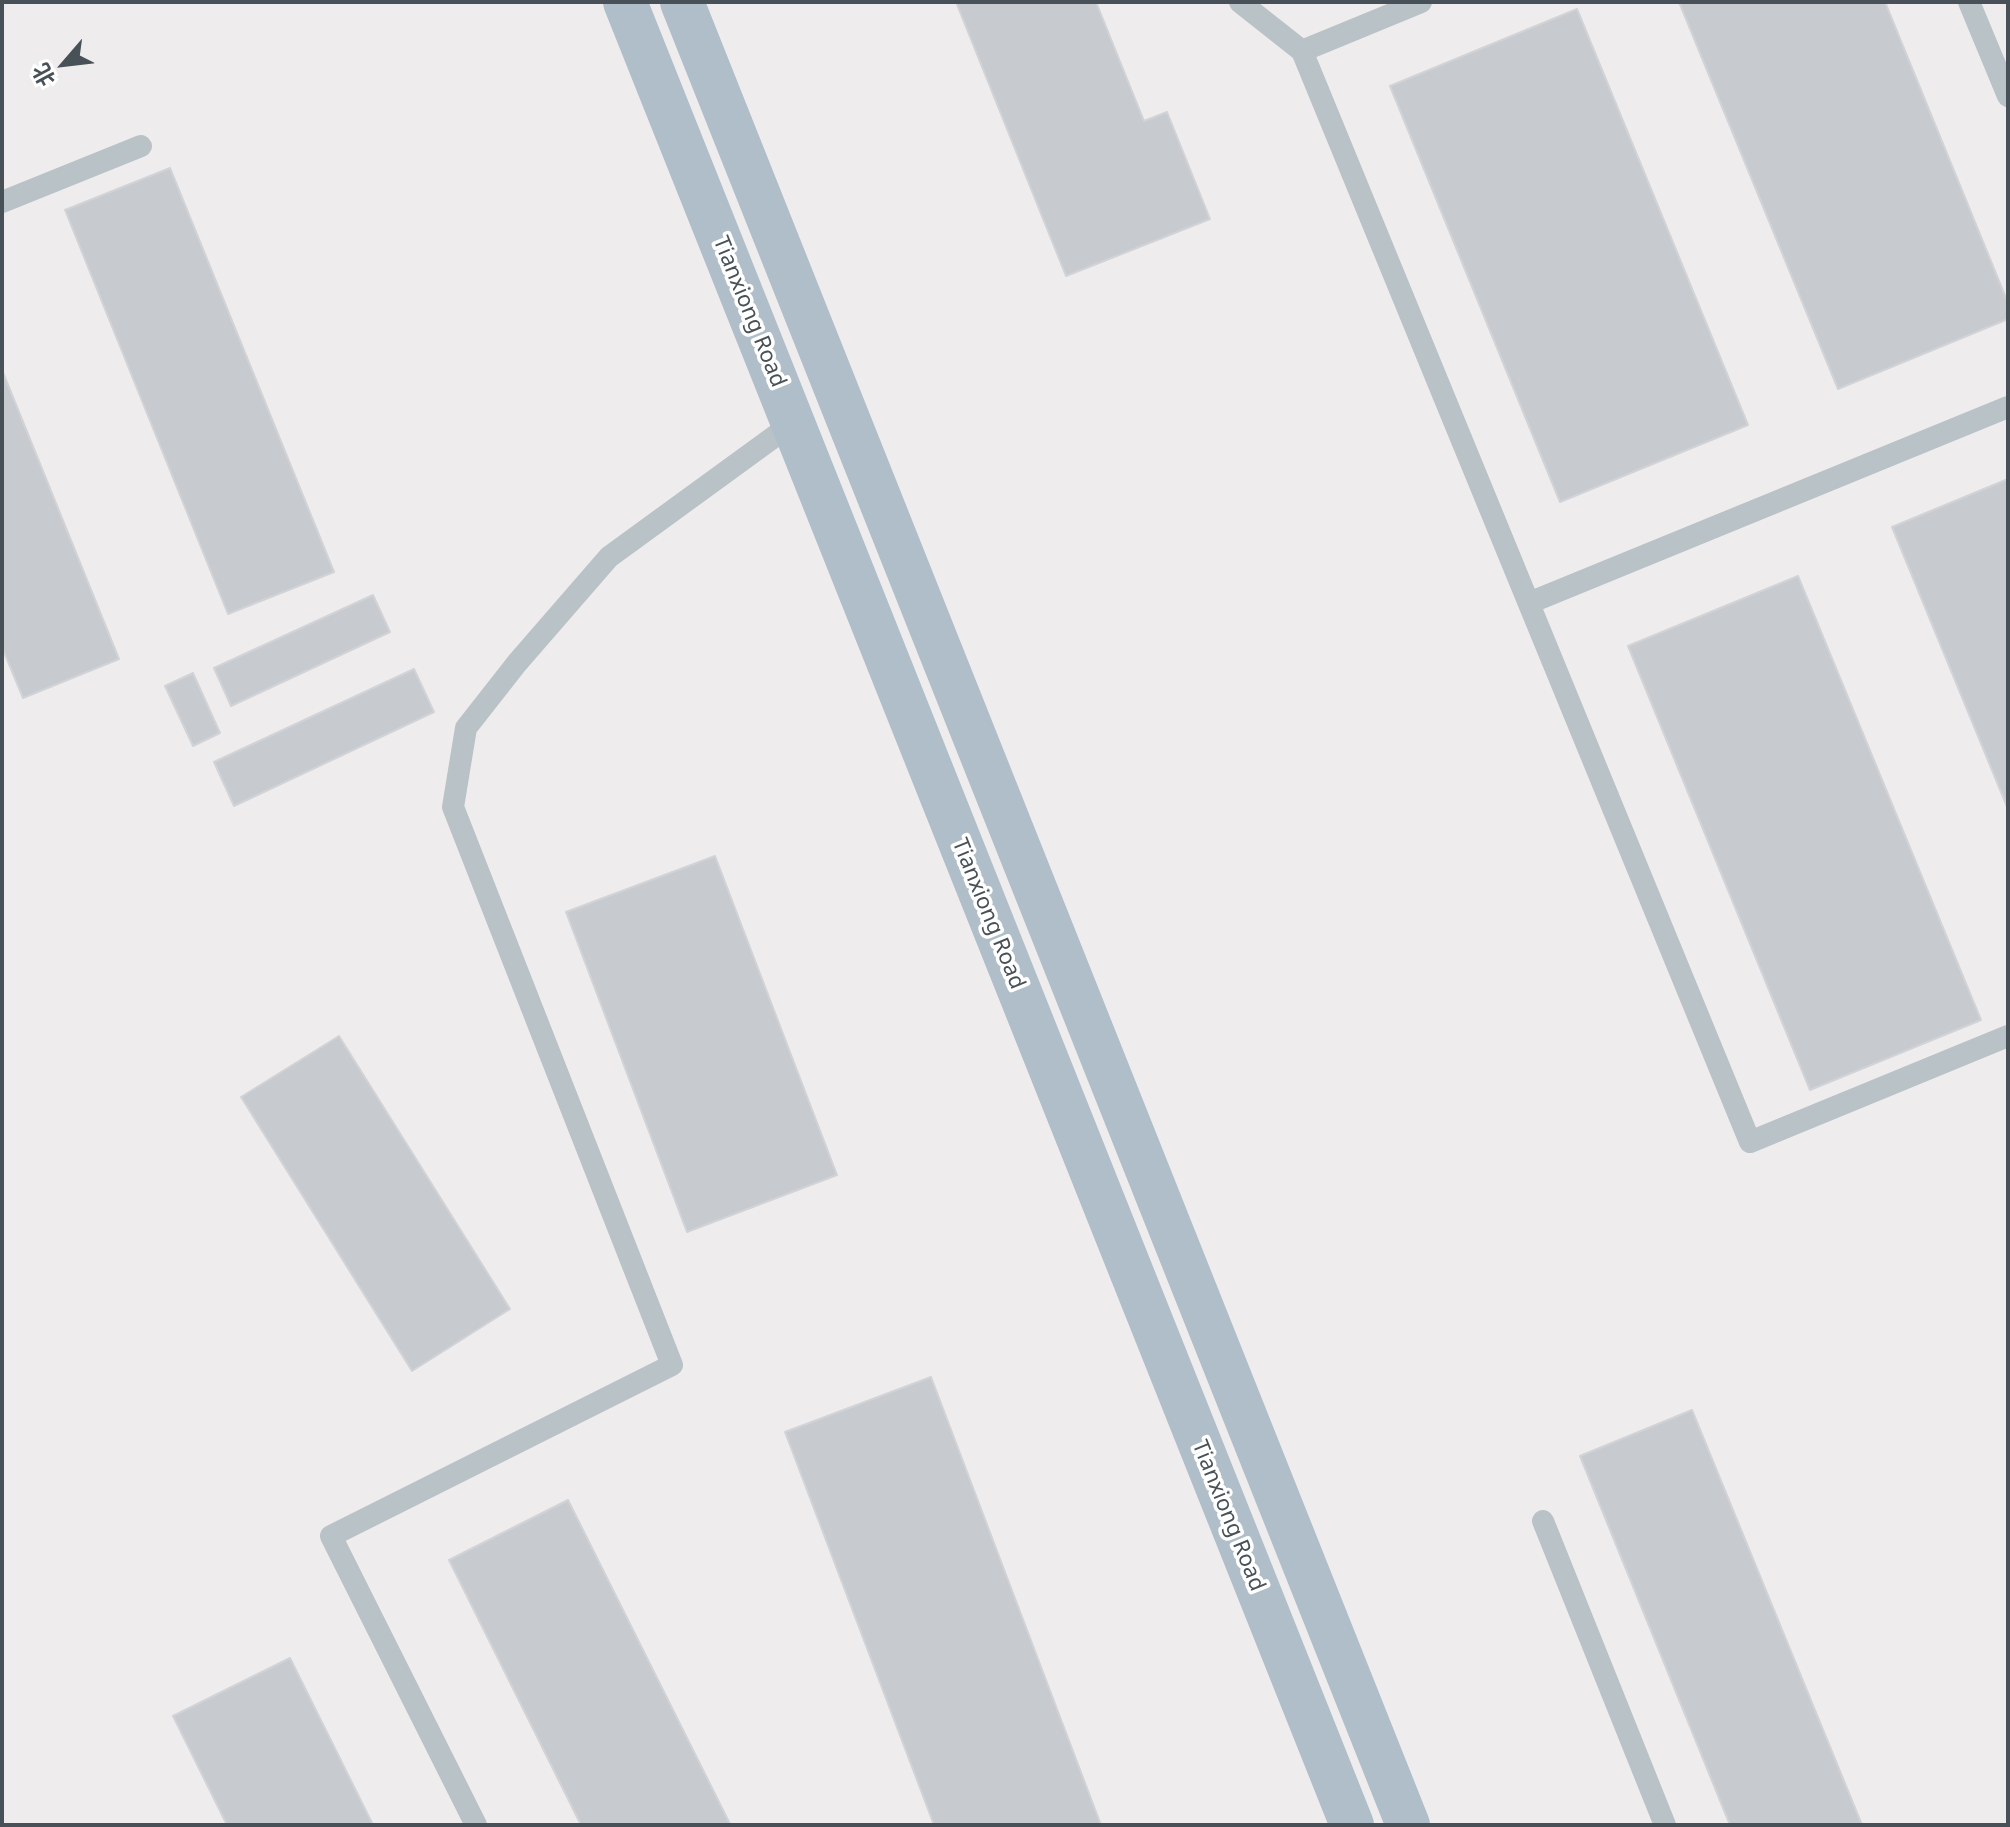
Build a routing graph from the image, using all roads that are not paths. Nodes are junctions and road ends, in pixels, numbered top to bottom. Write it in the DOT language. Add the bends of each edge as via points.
graph roads {
  1 [pos="625,2"];
  2 [pos="682,2"];
  3 [pos="1240,2"];
  4 [pos="1421,2"];
  5 [pos="1969,2"];
  6 [pos="1302,51"];
  7 [pos="2008,96"];
  8 [pos="141,146"];
  9 [pos="2,202"];
  10 [pos="2008,407"];
  11 [pos="793,423"];
  12 [pos="1529,603"];
  13 [pos="2008,1036"];
  14 [pos="1543,1521"];
  15 [pos="476,1825"];
  16 [pos="1352,1825"];
  17 [pos="1408,1825"];
  18 [pos="1665,1825"];
  1 -- 11 [label="main road, Tianxiong Road"];
  2 -- 17 [label="main road"];
  3 -- 6 [label="lane"];
  4 -- 6 [label="lane"];
  5 -- 7 [label="lane"];
  6 -- 12 [label="lane"];
  8 -- 9 [label="lane"];
  10 -- 12 [label="lane"];
  11 -- 15 [label="lane" via="609,557 466,728 453,807 672,1365 331,1536"];
  11 -- 16 [label="main road, Tianxiong Road"];
  12 -- 13 [label="lane" via="1750,1142"];
  14 -- 18 [label="lane"];
}
